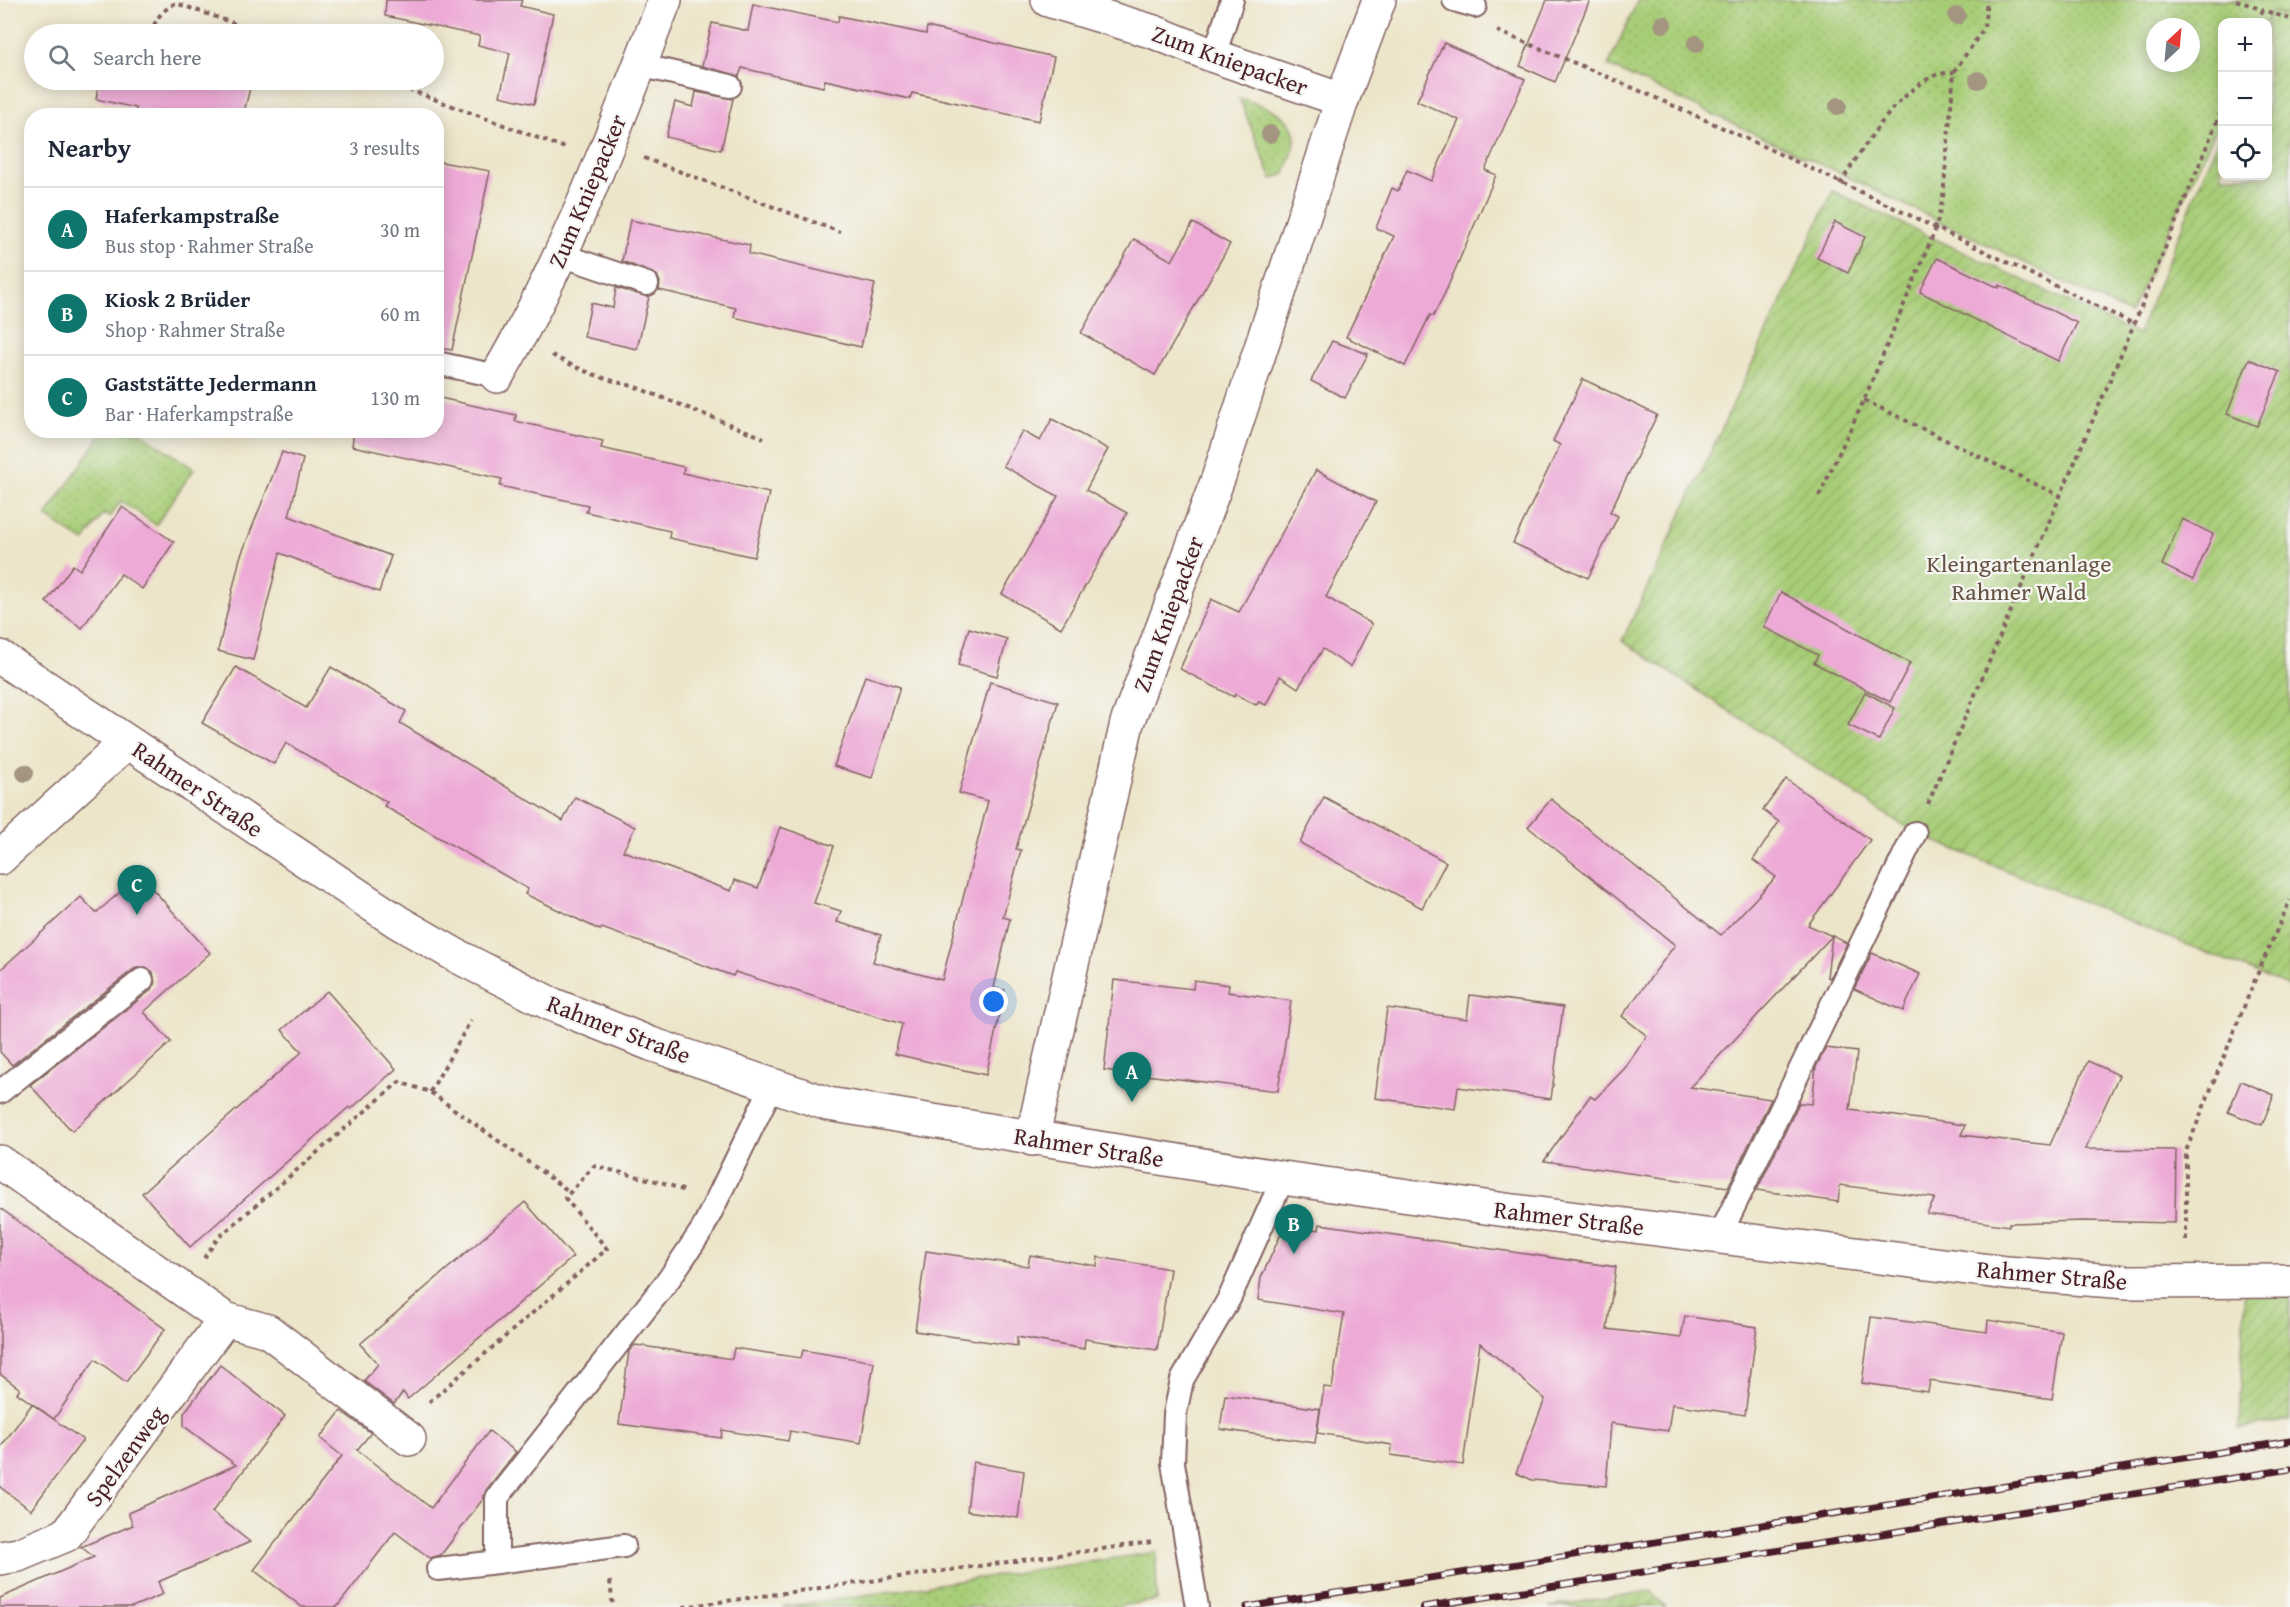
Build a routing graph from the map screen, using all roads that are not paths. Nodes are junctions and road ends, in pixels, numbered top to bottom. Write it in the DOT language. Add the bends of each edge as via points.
graph roads {
  1 [pos="665,0"];
  2 [pos="1048,0"];
  3 [pos="1232,0"];
  4 [pos="1379,0"];
  5 [pos="1214,56"];
  6 [pos="639,65"];
  7 [pos="730,86"];
  8 [pos="1342,100"];
  9 [pos="561,255"];
  10 [pos="647,284"];
  11 [pos="444,365"];
  12 [pos="497,376"];
  13 [pos="0,657"];
  14 [pos="127,742"];
  15 [pos="1916,833"];
  16 [pos="0,858"];
  17 [pos="142,980"];
  18 [pos="772,1086"];
  19 [pos="0,1092"];
  20 [pos="1032,1138"];
  21 [pos="0,1162"];
  22 [pos="1283,1178"];
  23 [pos="1719,1237"];
  24 [pos="2290,1281"];
  25 [pos="225,1319"];
  26 [pos="409,1439"];
  27 [pos="624,1546"];
  28 [pos="0,1558"];
  29 [pos="497,1562"];
  30 [pos="438,1569"];
  31 [pos="1197,1607"];
  1 -- 6 [label="street, Zum Kniepacker"];
  2 -- 5 [label="street, Zum Kniepacker" via="1154,32"];
  3 -- 5 [label="lane"];
  4 -- 8 [label="street, Zum Kniepacker"];
  5 -- 8 [label="street, Zum Kniepacker"];
  6 -- 7 [label="lane"];
  6 -- 9 [label="street, Zum Kniepacker"];
  8 -- 20 [label="street, Zum Kniepacker" via="1219,476 1127,723"];
  9 -- 10 [label="lane"];
  9 -- 12 [label="street, Zum Kniepacker"];
  11 -- 12 [label="lane"];
  13 -- 14 [label="street, Rahmer Straße"];
  14 -- 16 [label="street"];
  14 -- 18 [label="street, Rahmer Straße" via="398,922 457,956 551,1005"];
  15 -- 23 [label="lane"];
  17 -- 19 [label="lane"];
  18 -- 20 [label="street, Rahmer Straße" via="828,1104"];
  18 -- 29 [label="lane" via="702,1230 497,1498"];
  20 -- 22 [label="street, Rahmer Straße"];
  21 -- 25 [label="street"];
  22 -- 23 [label="street, Rahmer Straße"];
  22 -- 31 [label="lane" via="1230,1298 1182,1380 1175,1414 1173,1462"];
  23 -- 24 [label="street, Rahmer Straße" via="2018,1274 2127,1282"];
  25 -- 26 [label="street" via="268,1331"];
  25 -- 28 [label="street, Spelzenweg" via="66,1535 18,1556"];
  27 -- 29 [label="lane"];
  29 -- 30 [label="lane"];
}
